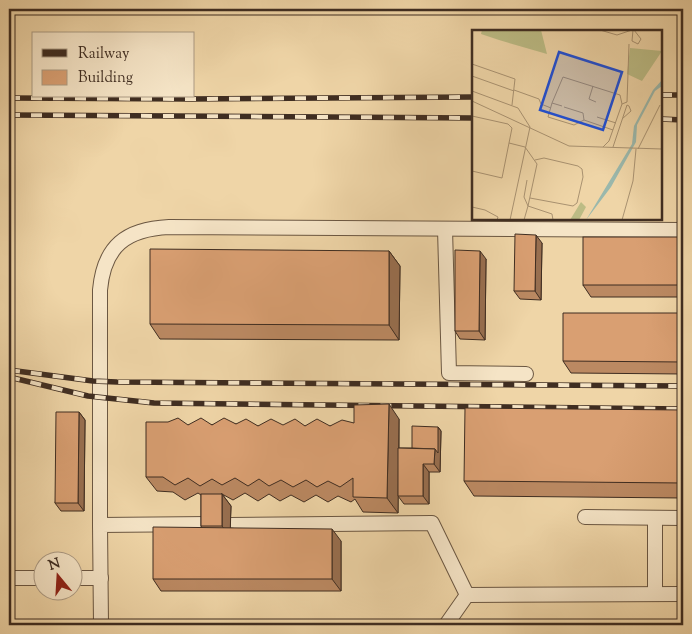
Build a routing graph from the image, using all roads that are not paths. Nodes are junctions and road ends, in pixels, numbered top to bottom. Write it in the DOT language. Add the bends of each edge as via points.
graph roads {
  1 [pos="445,229"];
  2 [pos="683,230"];
  3 [pos="526,374"];
  4 [pos="585,517"];
  5 [pos="655,518"];
  6 [pos="683,518"];
  7 [pos="209,524"];
  8 [pos="100,525"];
  9 [pos="230,525"];
  10 [pos="9,578"];
  11 [pos="32,578"];
  12 [pos="82,578"];
  13 [pos="101,578"];
  14 [pos="655,594"];
  15 [pos="683,594"];
  16 [pos="467,595"];
  17 [pos="101,625"];
  18 [pos="446,625"];
  1 -- 2 [label="lane"];
  1 -- 3 [label="lane" via="449,373"];
  1 -- 8 [label="lane" via="169,227 138,232 122,242 103,265 100,290"];
  4 -- 5 [label="lane"];
  5 -- 6 [label="lane"];
  5 -- 14 [label="lane"];
  7 -- 8 [label="lane"];
  8 -- 13 [label="lane"];
  9 -- 16 [label="lane" via="432,523"];
  10 -- 11 [label="lane"];
  12 -- 13 [label="lane"];
  13 -- 17 [label="lane"];
  14 -- 15 [label="lane"];
  14 -- 16 [label="lane"];
  16 -- 18 [label="lane"];
}
